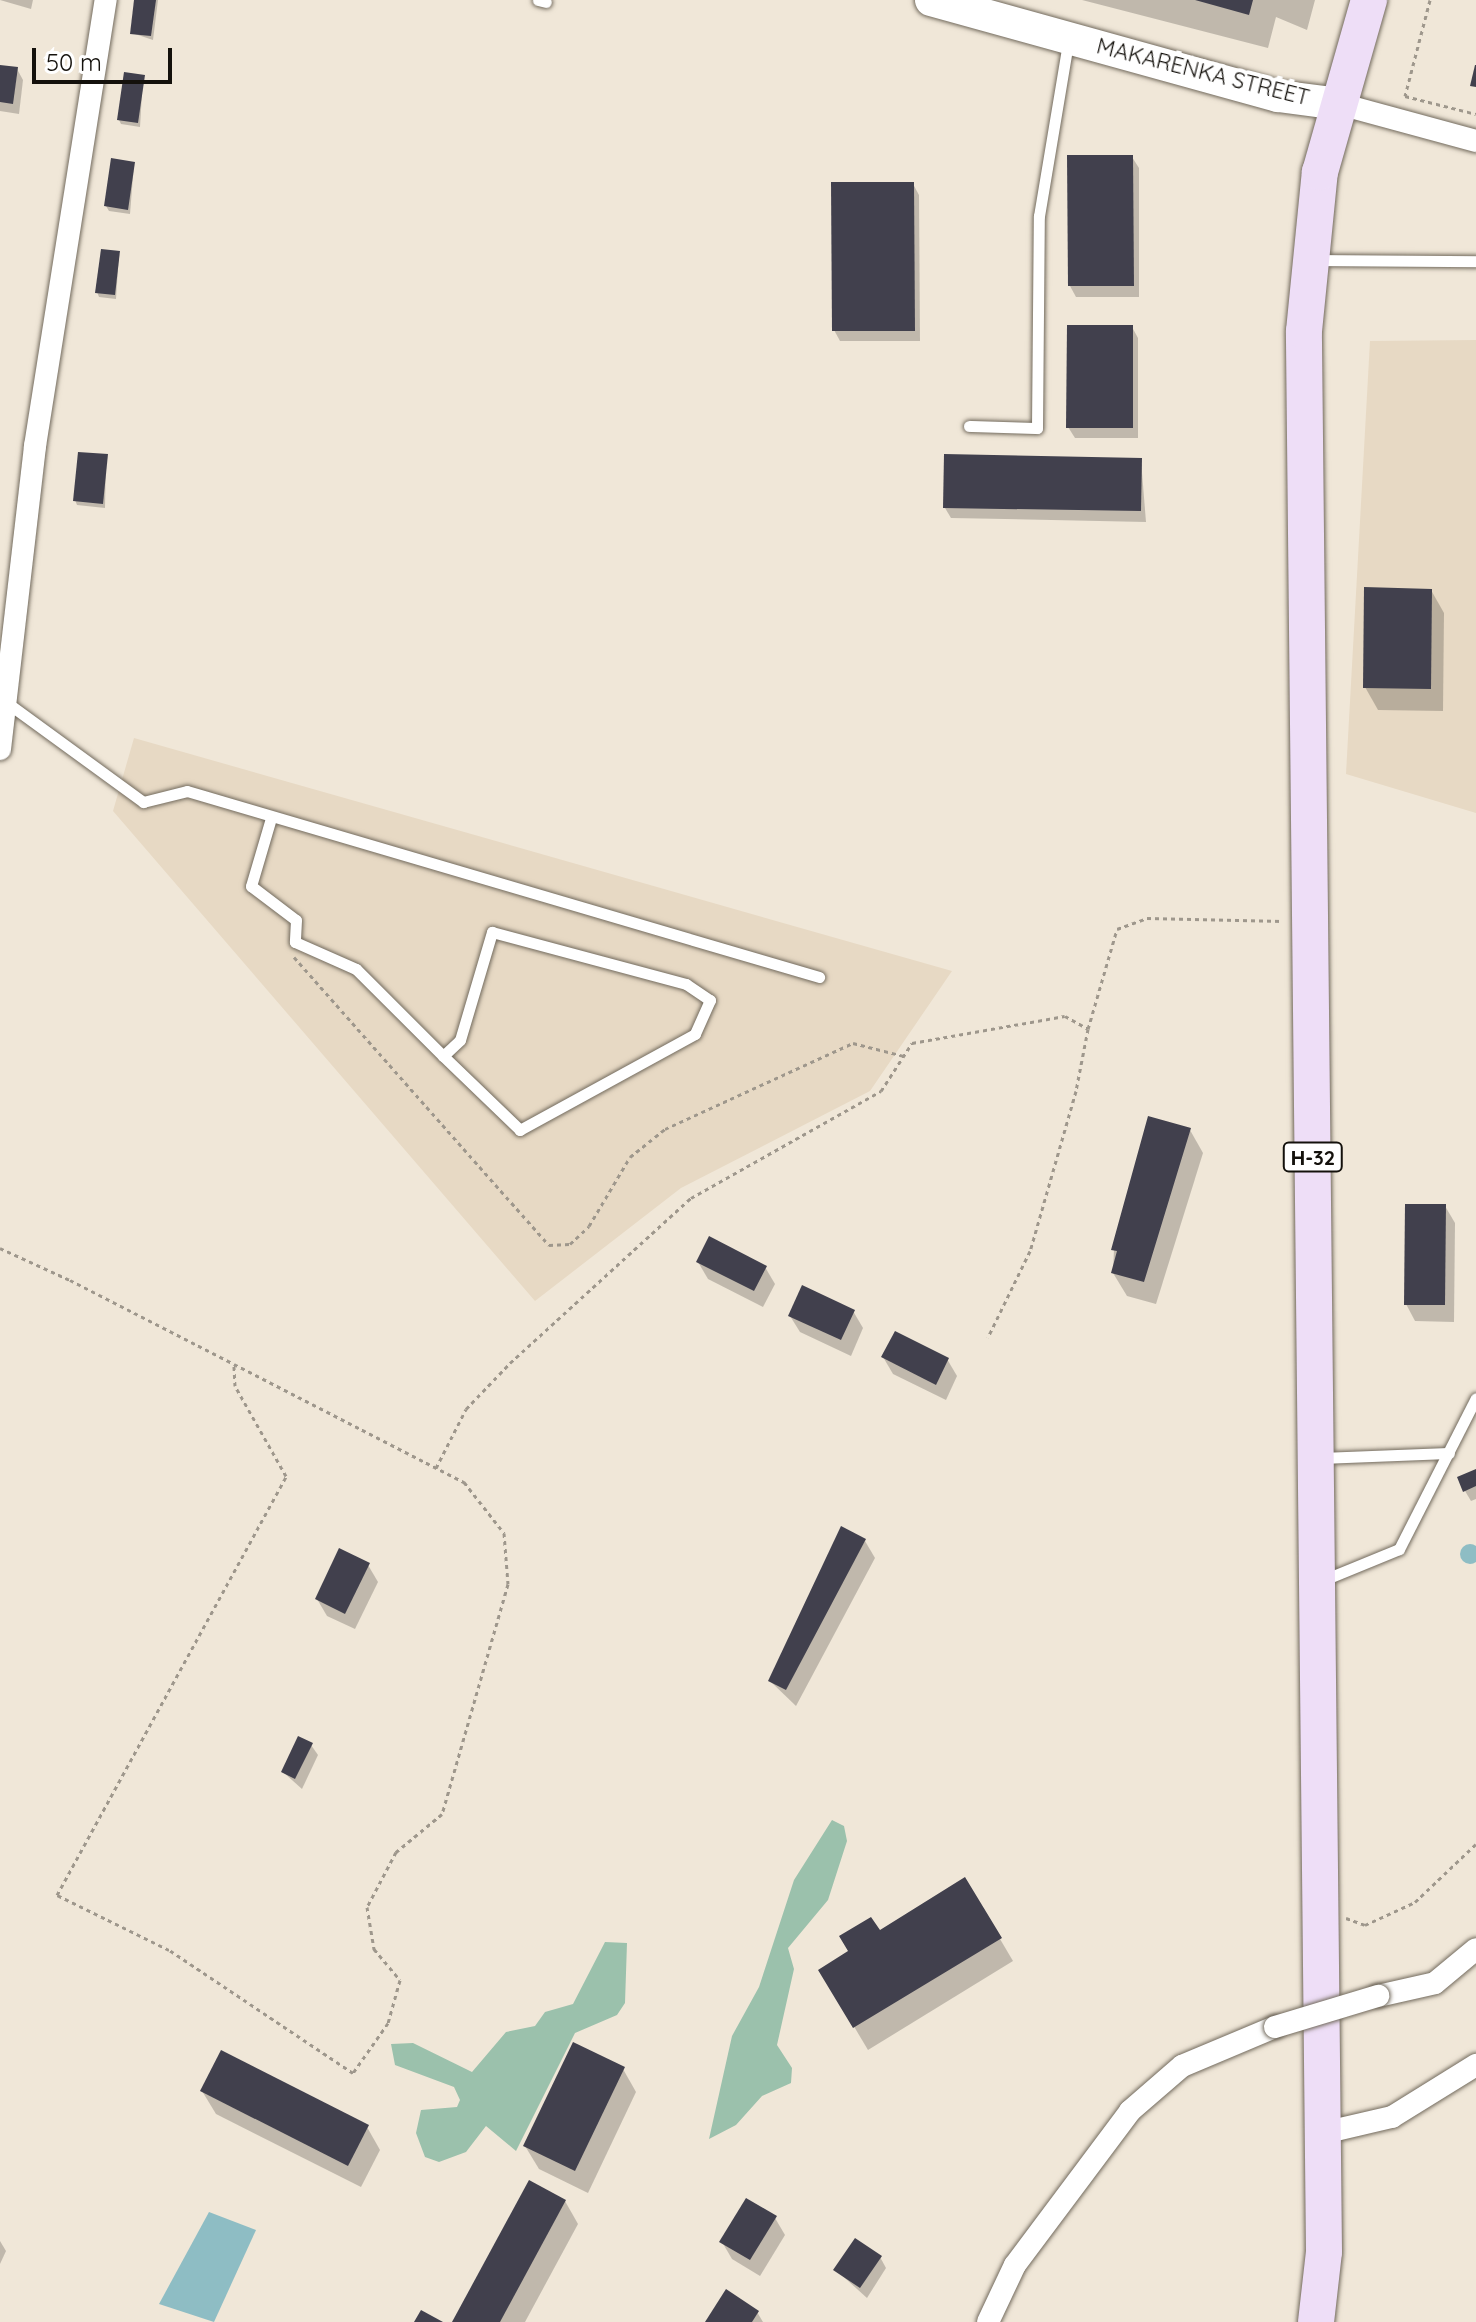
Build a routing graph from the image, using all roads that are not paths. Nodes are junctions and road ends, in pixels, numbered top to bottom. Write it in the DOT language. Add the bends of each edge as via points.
graph roads {
  1 [pos="106,0"];
  2 [pos="931,0"];
  3 [pos="1369,0"];
  4 [pos="1069,38"];
  5 [pos="1340,104"];
  6 [pos="1476,141"];
  7 [pos="1312,260"];
  8 [pos="1476,261"];
  9 [pos="969,426"];
  10 [pos="6,702"];
  11 [pos="0,749"];
  12 [pos="271,818"];
  13 [pos="819,977"];
  14 [pos="443,1056"];
  15 [pos="1476,1398"];
  16 [pos="1449,1453"];
  17 [pos="1316,1458"];
  18 [pos="1317,1582"];
  19 [pos="1476,1949"];
  20 [pos="1476,2065"];
  21 [pos="1323,2133"];
  22 [pos="988,2322"];
  23 [pos="1316,2322"];
  1 -- 10 [label="street" via="35,446"];
  2 -- 4 [label="street, MAKARENKA STREET"];
  3 -- 5 [label="main road, Н-32"];
  4 -- 5 [label="street, MAKARENKA STREET" via="1278,96"];
  4 -- 9 [label="lane" via="1039,216 1037,428"];
  5 -- 6 [label="street, MAKARENKA STREET"];
  5 -- 7 [label="main road, Н-32" via="1320,172"];
  7 -- 8 [label="lane"];
  7 -- 17 [label="main road, Н-32" via="1304,331"];
  10 -- 11 [label="street"];
  10 -- 12 [label="lane" via="143,802 187,791"];
  12 -- 13 [label="lane"];
  12 -- 14 [label="lane" via="251,886 296,920 295,942 356,969"];
  14 -- 14 [label="lane" via="460,1040 492,932 686,984 710,1000 695,1034 520,1130"];
  15 -- 16 [label="lane"];
  16 -- 17 [label="lane"];
  16 -- 18 [label="lane" via="1399,1549"];
  17 -- 18 [label="main road, Н-32"];
  18 -- 21 [label="main road, Н-32"];
  19 -- 22 [label="street, bridge" via="1435,1983 1275,2027 1182,2066 1130,2111 1015,2265"];
  20 -- 21 [label="street" via="1392,2117"];
  21 -- 23 [label="main road, Н-32"];
}
